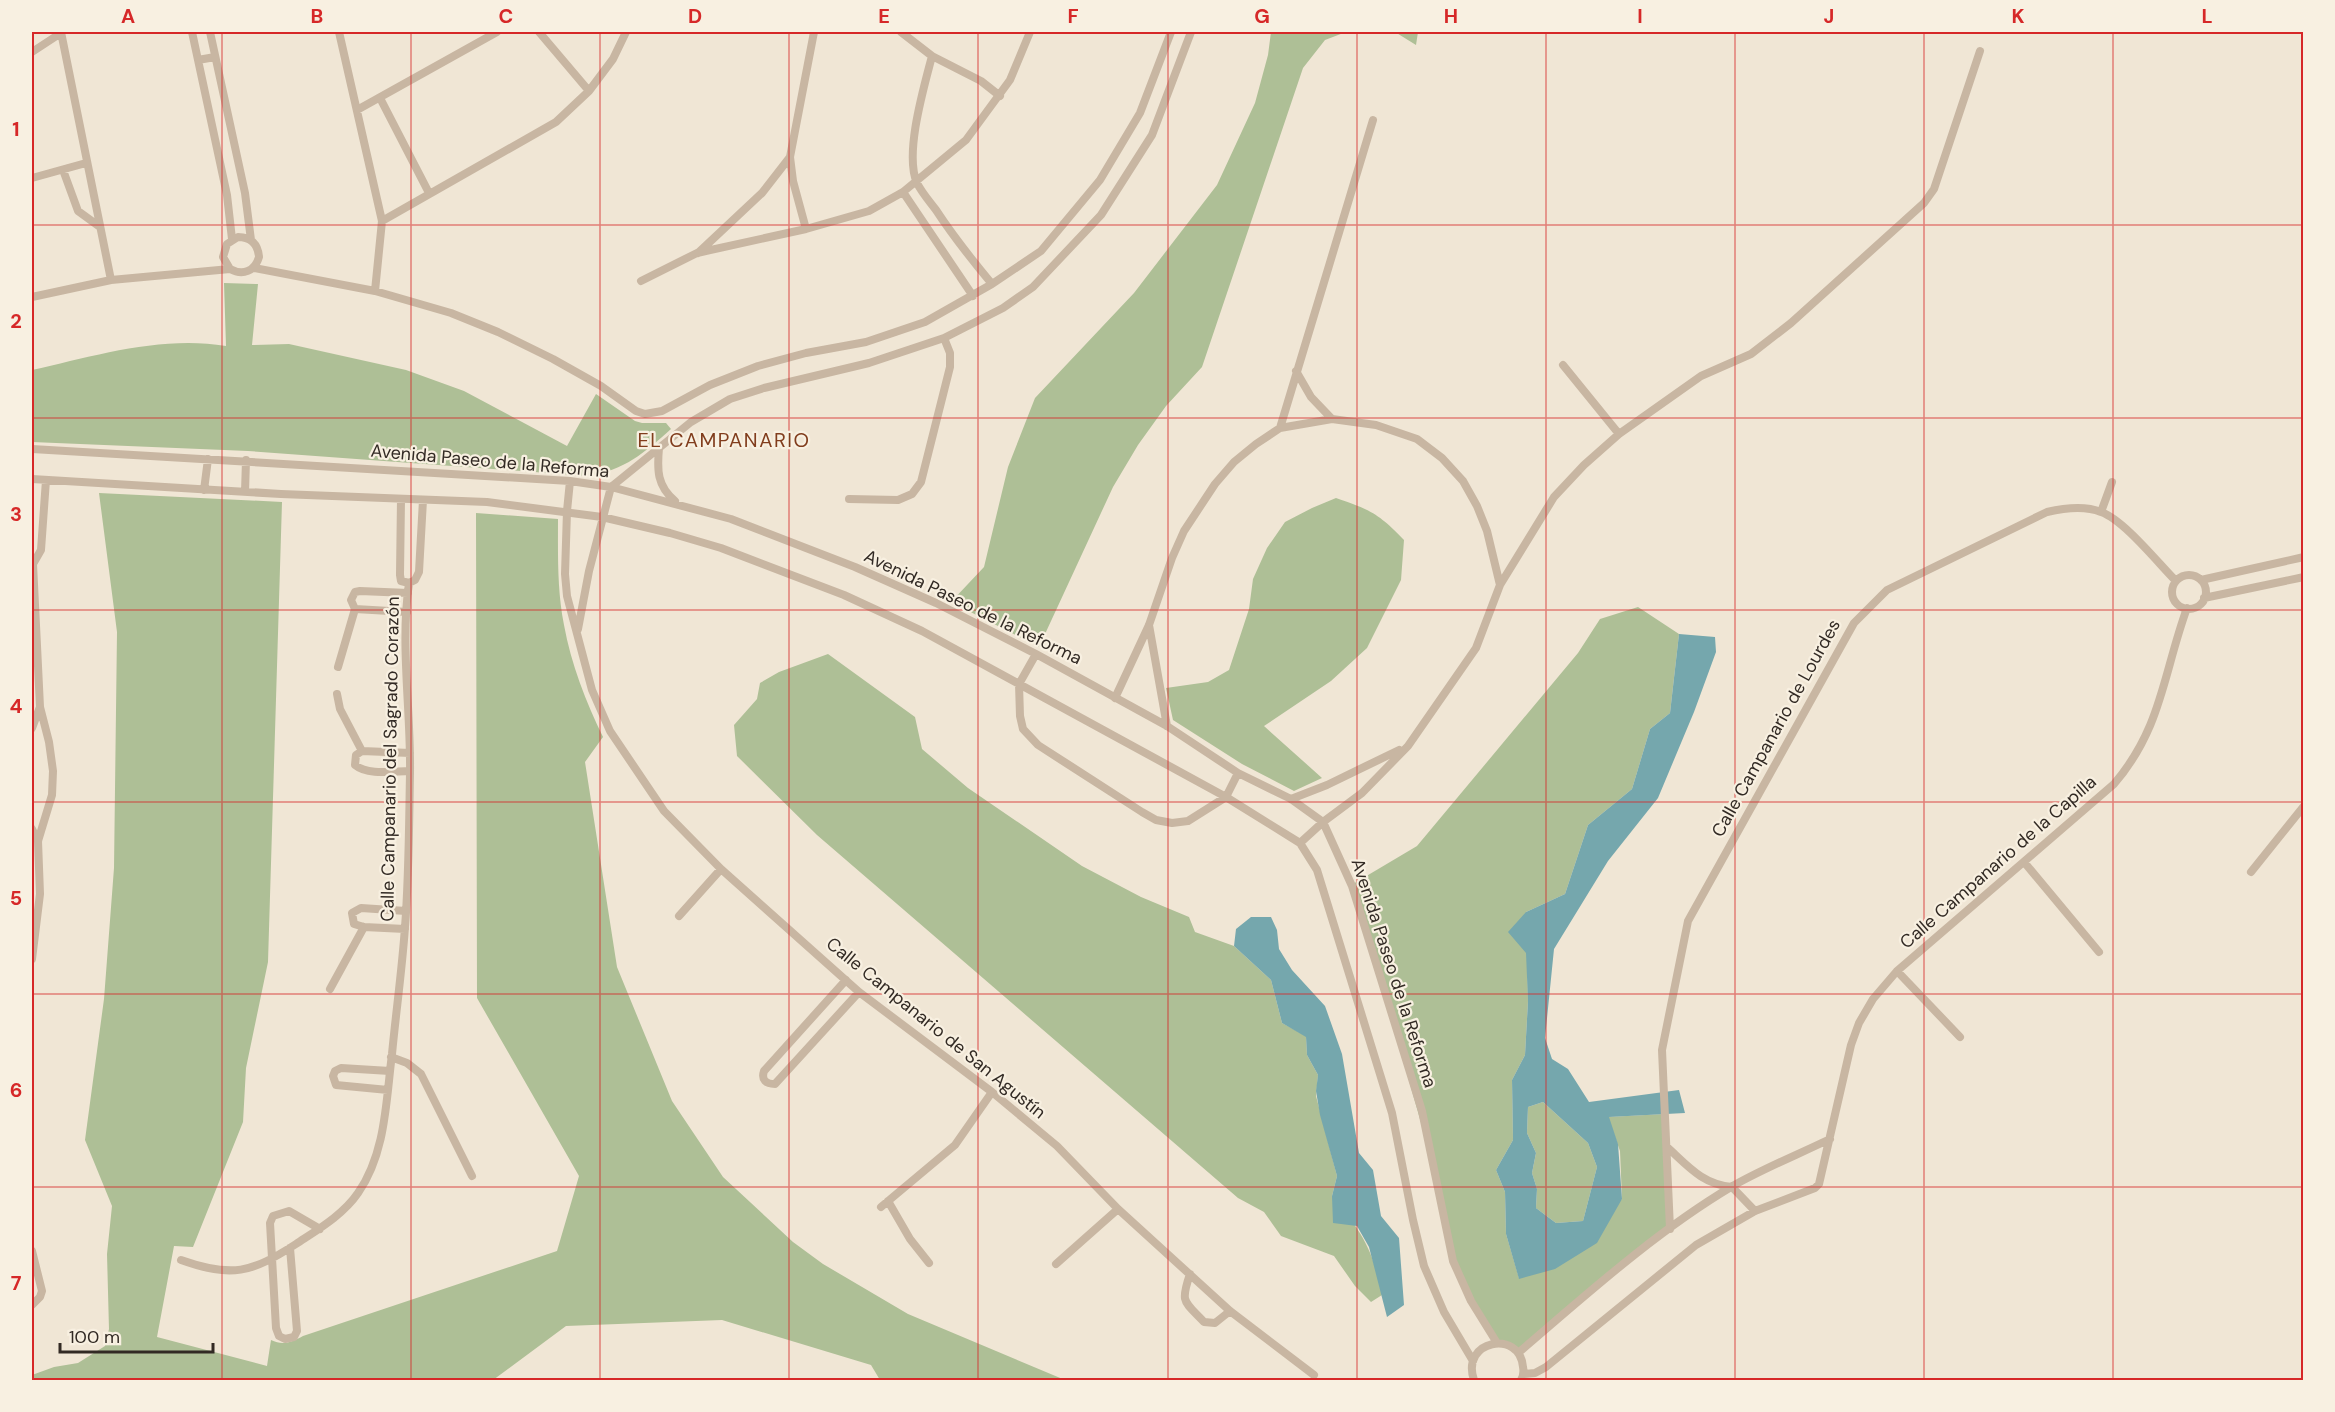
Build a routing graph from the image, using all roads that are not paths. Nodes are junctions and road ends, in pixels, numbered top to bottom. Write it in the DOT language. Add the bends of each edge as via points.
graph roads {
  1 [pos="61,32"];
  2 [pos="192,32"];
  3 [pos="210,32"];
  4 [pos="339,32"];
  5 [pos="497,32"];
  6 [pos="539,32"];
  7 [pos="626,32"];
  8 [pos="814,32"];
  9 [pos="901,32"];
  10 [pos="1030,32"];
  11 [pos="1171,32"];
  12 [pos="1191,32"];
  13 [pos="1980,51"];
  14 [pos="32,52"];
  15 [pos="932,56"];
  16 [pos="215,57"];
  17 [pos="198,60"];
  18 [pos="589,91"];
  19 [pos="1000,96"];
  20 [pos="380,98"];
  21 [pos="357,110"];
  22 [pos="1373,120"];
  23 [pos="790,158"];
  24 [pos="86,163"];
  25 [pos="63,170"];
  26 [pos="32,178"];
  27 [pos="917,183"];
  28 [pos="903,192"];
  29 [pos="429,193"];
  30 [pos="382,221"];
  31 [pos="100,227"];
  32 [pos="806,229"];
  33 [pos="232,239"];
  34 [pos="252,240"];
  35 [pos="697,253"];
  36 [pos="254,268"];
  37 [pos="230,269"];
  38 [pos="111,280"];
  39 [pos="641,281"];
  40 [pos="992,284"];
  41 [pos="375,291"];
  42 [pos="973,296"];
  43 [pos="32,297"];
  44 [pos="944,338"];
  45 [pos="1563,365"];
  46 [pos="1296,371"];
  47 [pos="1332,419"];
  48 [pos="1280,428"];
  49 [pos="1619,434"];
  50 [pos="659,448"];
  51 [pos="32,449"];
  52 [pos="208,459"];
  53 [pos="246,460"];
  54 [pos="32,479"];
  55 [pos="46,480"];
  56 [pos="570,481"];
  57 [pos="2112,482"];
  58 [pos="611,487"];
  59 [pos="204,490"];
  60 [pos="245,492"];
  61 [pos="401,499"];
  62 [pos="849,499"];
  63 [pos="423,500"];
  64 [pos="678,503"];
  65 [pos="567,512"];
  66 [pos="2101,512"];
  67 [pos="602,517"];
  68 [pos="36,550"];
  69 [pos="2304,557"];
  70 [pos="32,563"];
  71 [pos="2304,577"];
  72 [pos="2200,580"];
  73 [pos="2176,581"];
  74 [pos="1500,585"];
  75 [pos="409,588"];
  76 [pos="2204,598"];
  77 [pos="2187,608"];
  78 [pos="355,609"];
  79 [pos="407,612"];
  80 [pos="1149,625"];
  81 [pos="578,632"];
  82 [pos="1036,654"];
  83 [pos="338,667"];
  84 [pos="1019,684"];
  85 [pos="338,694"];
  86 [pos="1115,698"];
  87 [pos="40,707"];
  88 [pos="1167,726"];
  89 [pos="32,728"];
  90 [pos="1408,746"];
  91 [pos="362,751"];
  92 [pos="410,753"];
  93 [pos="410,771"];
  94 [pos="1238,773"];
  95 [pos="1226,797"];
  96 [pos="1292,799"];
  97 [pos="2304,806"];
  98 [pos="1323,822"];
  99 [pos="32,829"];
  100 [pos="39,841"];
  101 [pos="1300,843"];
  102 [pos="2024,862"];
  103 [pos="721,869"];
  104 [pos="2251,872"];
  105 [pos="406,911"];
  106 [pos="679,916"];
  107 [pos="364,927"];
  108 [pos="405,929"];
  109 [pos="2099,952"];
  110 [pos="32,959"];
  111 [pos="1897,971"];
  112 [pos="846,980"];
  113 [pos="330,989"];
  114 [pos="859,992"];
  115 [pos="1960,1036"];
  116 [pos="391,1057"];
  117 [pos="390,1071"];
  118 [pos="388,1090"];
  119 [pos="992,1092"];
  120 [pos="1830,1139"];
  121 [pos="1666,1147"];
  122 [pos="472,1176"];
  123 [pos="1732,1187"];
  124 [pos="888,1201"];
  125 [pos="881,1207"];
  126 [pos="1118,1209"];
  127 [pos="1755,1211"];
  128 [pos="320,1228"];
  129 [pos="1670,1229"];
  130 [pos="290,1248"];
  131 [pos="32,1251"];
  132 [pos="272,1259"];
  133 [pos="181,1260"];
  134 [pos="32,1262"];
  135 [pos="929,1263"];
  136 [pos="1056,1264"];
  137 [pos="1190,1274"];
  138 [pos="32,1305"];
  139 [pos="1230,1311"];
  140 [pos="1497,1343"];
  141 [pos="1518,1353"];
  142 [pos="1473,1361"];
  143 [pos="1314,1375"];
  144 [pos="1522,1377"];
  145 [pos="1474,1380"];
  1 -- 14 [label="street"];
  1 -- 24 [label="street"];
  2 -- 17 [label="street"];
  3 -- 16 [label="street"];
  4 -- 21 [label="street"];
  5 -- 20 [label="street"];
  6 -- 18 [label="street"];
  7 -- 18 [label="street" via="613,59"];
  8 -- 23 [label="street"];
  9 -- 15 [label="street"];
  10 -- 19 [label="street"];
  11 -- 40 [label="street" via="1140,113 1100,180 1041,251"];
  12 -- 44 [label="street" via="1152,135 1101,215 1033,286 1003,308"];
  13 -- 49 [label="street" via="1934,189 1924,203 1751,354 1701,376"];
  15 -- 19 [label="street" via="981,81"];
  15 -- 27 [label="street" via="914,139"];
  16 -- 17 [label="street"];
  16 -- 34 [label="street"];
  17 -- 33 [label="street" via="227,195"];
  18 -- 29 [label="street" via="556,122"];
  19 -- 27 [label="street" via="966,140"];
  20 -- 21 [label="street"];
  20 -- 29 [label="street"];
  21 -- 30 [label="street"];
  22 -- 46 [label="street"];
  23 -- 32 [label="street"];
  23 -- 35 [label="street" via="762,193"];
  24 -- 25 [label="street"];
  24 -- 31 [label="street"];
  25 -- 26 [label="street"];
  25 -- 31 [label="street" via="78,211"];
  27 -- 28 [label="street"];
  27 -- 40 [label="street"];
  28 -- 32 [label="street" via="869,211"];
  28 -- 42 [label="street"];
  29 -- 30 [label="street"];
  30 -- 41 [label="street"];
  31 -- 38 [label="street"];
  32 -- 35 [label="street"];
  33 -- 34 [label="street"];
  33 -- 37 [label="street" via="223,250"];
  34 -- 36 [label="street" via="259,250"];
  35 -- 39 [label="street"];
  36 -- 37 [label="street" via="242,273"];
  36 -- 41 [label="street"];
  37 -- 38 [label="street"];
  38 -- 43 [label="street"];
  40 -- 42 [label="street"];
  41 -- 42 [label="street" via="498,332 553,358 636,411 651,414 758,366 866,342 925,322"];
  44 -- 50 [label="street" via="869,363 730,399 691,422"];
  44 -- 62 [label="street" via="950,352 950,367 921,482 912,494 898,500"];
  45 -- 49 [label="street"];
  46 -- 47 [label="street" via="1311,397"];
  46 -- 48 [label="street"];
  47 -- 48 [label="street"];
  47 -- 74 [label="street" via="1376,425 1417,439 1442,458 1463,481 1477,506"];
  48 -- 80 [label="street" via="1234,462 1215,484 1184,531"];
  49 -- 74 [label="street" via="1554,497"];
  50 -- 58 [label="street"];
  50 -- 64 [label="street" via="658,478 665,493"];
  51 -- 52 [label="street, Avenida Paseo de la Reforma"];
  52 -- 53 [label="street, Avenida Paseo de la Reforma"];
  52 -- 59 [label="street"];
  53 -- 56 [label="street, Avenida Paseo de la Reforma"];
  53 -- 60 [label="street"];
  54 -- 55 [label="street"];
  55 -- 59 [label="street"];
  55 -- 68 [label="street"];
  56 -- 58 [label="street, Avenida Paseo de la Reforma"];
  56 -- 65 [label="street, Calle Campanario de San Agustín"];
  57 -- 66 [label="street"];
  58 -- 64 [label="street, Avenida Paseo de la Reforma"];
  58 -- 67 [label="street, Calle Campanario de San Agustín"];
  59 -- 60 [label="street"];
  60 -- 61 [label="street"];
  61 -- 63 [label="street"];
  61 -- 75 [label="street, Calle Campanario del Sagrado Corazón" via="400,575"];
  63 -- 65 [label="street" via="487,502"];
  63 -- 75 [label="street, Calle Campanario del Sagrado Corazón" via="419,572"];
  64 -- 82 [label="street, Avenida Paseo de la Reforma" via="855,567"];
  65 -- 67 [label="street"];
  65 -- 81 [label="street, Calle Campanario de San Agustín" via="567,596"];
  66 -- 73 [label="street, Calle Campanario de Lourdes" via="2115,520"];
  66 -- 121 [label="street, Calle Campanario de Lourdes" via="2078,507 2047,512 1887,590 1854,623 1688,921 1662,1050"];
  67 -- 81 [label="street, Calle Campanario de San Agustín"];
  67 -- 84 [label="street" via="721,548 844,595 922,631"];
  68 -- 70 [label="street"];
  69 -- 72 [label="street"];
  70 -- 87 [label="street"];
  71 -- 76 [label="street"];
  72 -- 73 [label="street" via="2186,575"];
  72 -- 76 [label="street" via="2205,588"];
  73 -- 77 [label="street" via="2172,590 2175,600"];
  74 -- 90 [label="street" via="1476,648"];
  75 -- 78 [label="street" via="355,592 351,600"];
  75 -- 79 [label="street, Calle Campanario del Sagrado Corazón"];
  76 -- 77 [label="street" via="2197,606"];
  77 -- 102 [label="street, Calle Campanario de la Capilla" via="2152,723 2127,769"];
  78 -- 79 [label="street"];
  78 -- 83 [label="street"];
  79 -- 92 [label="street, Calle Campanario del Sagrado Corazón"];
  80 -- 86 [label="street"];
  80 -- 88 [label="street"];
  81 -- 103 [label="street, Calle Campanario de San Agustín" via="592,690 610,731 664,811"];
  82 -- 84 [label="street"];
  82 -- 86 [label="street, Avenida Paseo de la Reforma"];
  84 -- 95 [label="street"];
  84 -- 95 [label="street" via="1023,729 1038,745 1149,816 1172,823 1188,821"];
  85 -- 91 [label="street" via="340,709"];
  86 -- 88 [label="street, Avenida Paseo de la Reforma"];
  87 -- 89 [label="street"];
  87 -- 100 [label="street" via="53,771 52,795"];
  88 -- 94 [label="street, Avenida Paseo de la Reforma"];
  90 -- 96 [label="street"];
  90 -- 98 [label="street" via="1362,793"];
  91 -- 92 [label="street"];
  91 -- 93 [label="street" via="355,760 360,770"];
  92 -- 93 [label="street, Calle Campanario del Sagrado Corazón"];
  93 -- 105 [label="street, Calle Campanario del Sagrado Corazón"];
  94 -- 95 [label="street"];
  94 -- 96 [label="street, Avenida Paseo de la Reforma"];
  95 -- 101 [label="street"];
  96 -- 98 [label="street, Avenida Paseo de la Reforma"];
  97 -- 104 [label="street"];
  98 -- 101 [label="street"];
  98 -- 140 [label="street, Avenida Paseo de la Reforma" via="1352,886 1422,1111 1453,1261 1471,1301"];
  99 -- 100 [label="street"];
  100 -- 110 [label="street" via="40,894"];
  101 -- 142 [label="street" via="1317,870 1392,1113 1424,1266 1444,1312"];
  102 -- 109 [label="street"];
  102 -- 111 [label="street, Calle Campanario de la Capilla"];
  103 -- 106 [label="street"];
  103 -- 112 [label="street, Calle Campanario de San Agustín"];
  105 -- 107 [label="street" via="357,909 352,913 354,924"];
  105 -- 108 [label="street, Calle Campanario del Sagrado Corazón"];
  107 -- 108 [label="street"];
  107 -- 113 [label="street"];
  108 -- 116 [label="street, Calle Campanario del Sagrado Corazón"];
  111 -- 115 [label="street"];
  111 -- 120 [label="street, Calle Campanario de la Capilla" via="1859,1023"];
  112 -- 114 [label="street, Calle Campanario de San Agustín"];
  112 -- 114 [label="street" via="764,1071 764,1081 775,1084"];
  114 -- 119 [label="street, Calle Campanario de San Agustín"];
  116 -- 117 [label="street, Calle Campanario del Sagrado Corazón"];
  116 -- 122 [label="street" via="421,1074"];
  117 -- 118 [label="street, Calle Campanario del Sagrado Corazón"];
  117 -- 118 [label="street" via="341,1068 333,1076 336,1085"];
  118 -- 128 [label="street, Calle Campanario del Sagrado Corazón" via="374,1166 358,1194"];
  119 -- 124 [label="street" via="955,1145"];
  119 -- 126 [label="street, Calle Campanario de San Agustín" via="1057,1146"];
  120 -- 123 [label="street"];
  120 -- 127 [label="street, Calle Campanario de la Capilla" via="1815,1188"];
  121 -- 123 [label="street" via="1703,1179"];
  121 -- 129 [label="street, Calle Campanario de Lourdes"];
  123 -- 127 [label="street"];
  123 -- 129 [label="street"];
  124 -- 125 [label="street"];
  124 -- 135 [label="street"];
  126 -- 136 [label="street"];
  126 -- 137 [label="street, Calle Campanario de San Agustín"];
  127 -- 144 [label="street, Calle Campanario de la Capilla" via="1696,1245 1546,1367"];
  128 -- 130 [label="street, Calle Campanario del Sagrado Corazón"];
  128 -- 132 [label="street" via="289,1211 273,1216 269,1230"];
  129 -- 141 [label="street"];
  130 -- 132 [label="street, Calle Campanario del Sagrado Corazón"];
  130 -- 132 [label="street" via="297,1331 294,1337 285,1339 276,1328"];
  131 -- 134 [label="street"];
  132 -- 133 [label="street, Calle Campanario del Sagrado Corazón" via="246,1270 226,1272"];
  134 -- 138 [label="street" via="42,1291"];
  137 -- 139 [label="street, Calle Campanario de San Agustín"];
  137 -- 139 [label="street" via="1184,1299 1204,1322 1215,1323"];
  139 -- 143 [label="street, Calle Campanario de San Agustín"];
  140 -- 141 [label="street"];
  140 -- 142 [label="street" via="1486,1345"];
  141 -- 144 [label="street" via="1523,1360"];
  142 -- 145 [label="street"];
}
